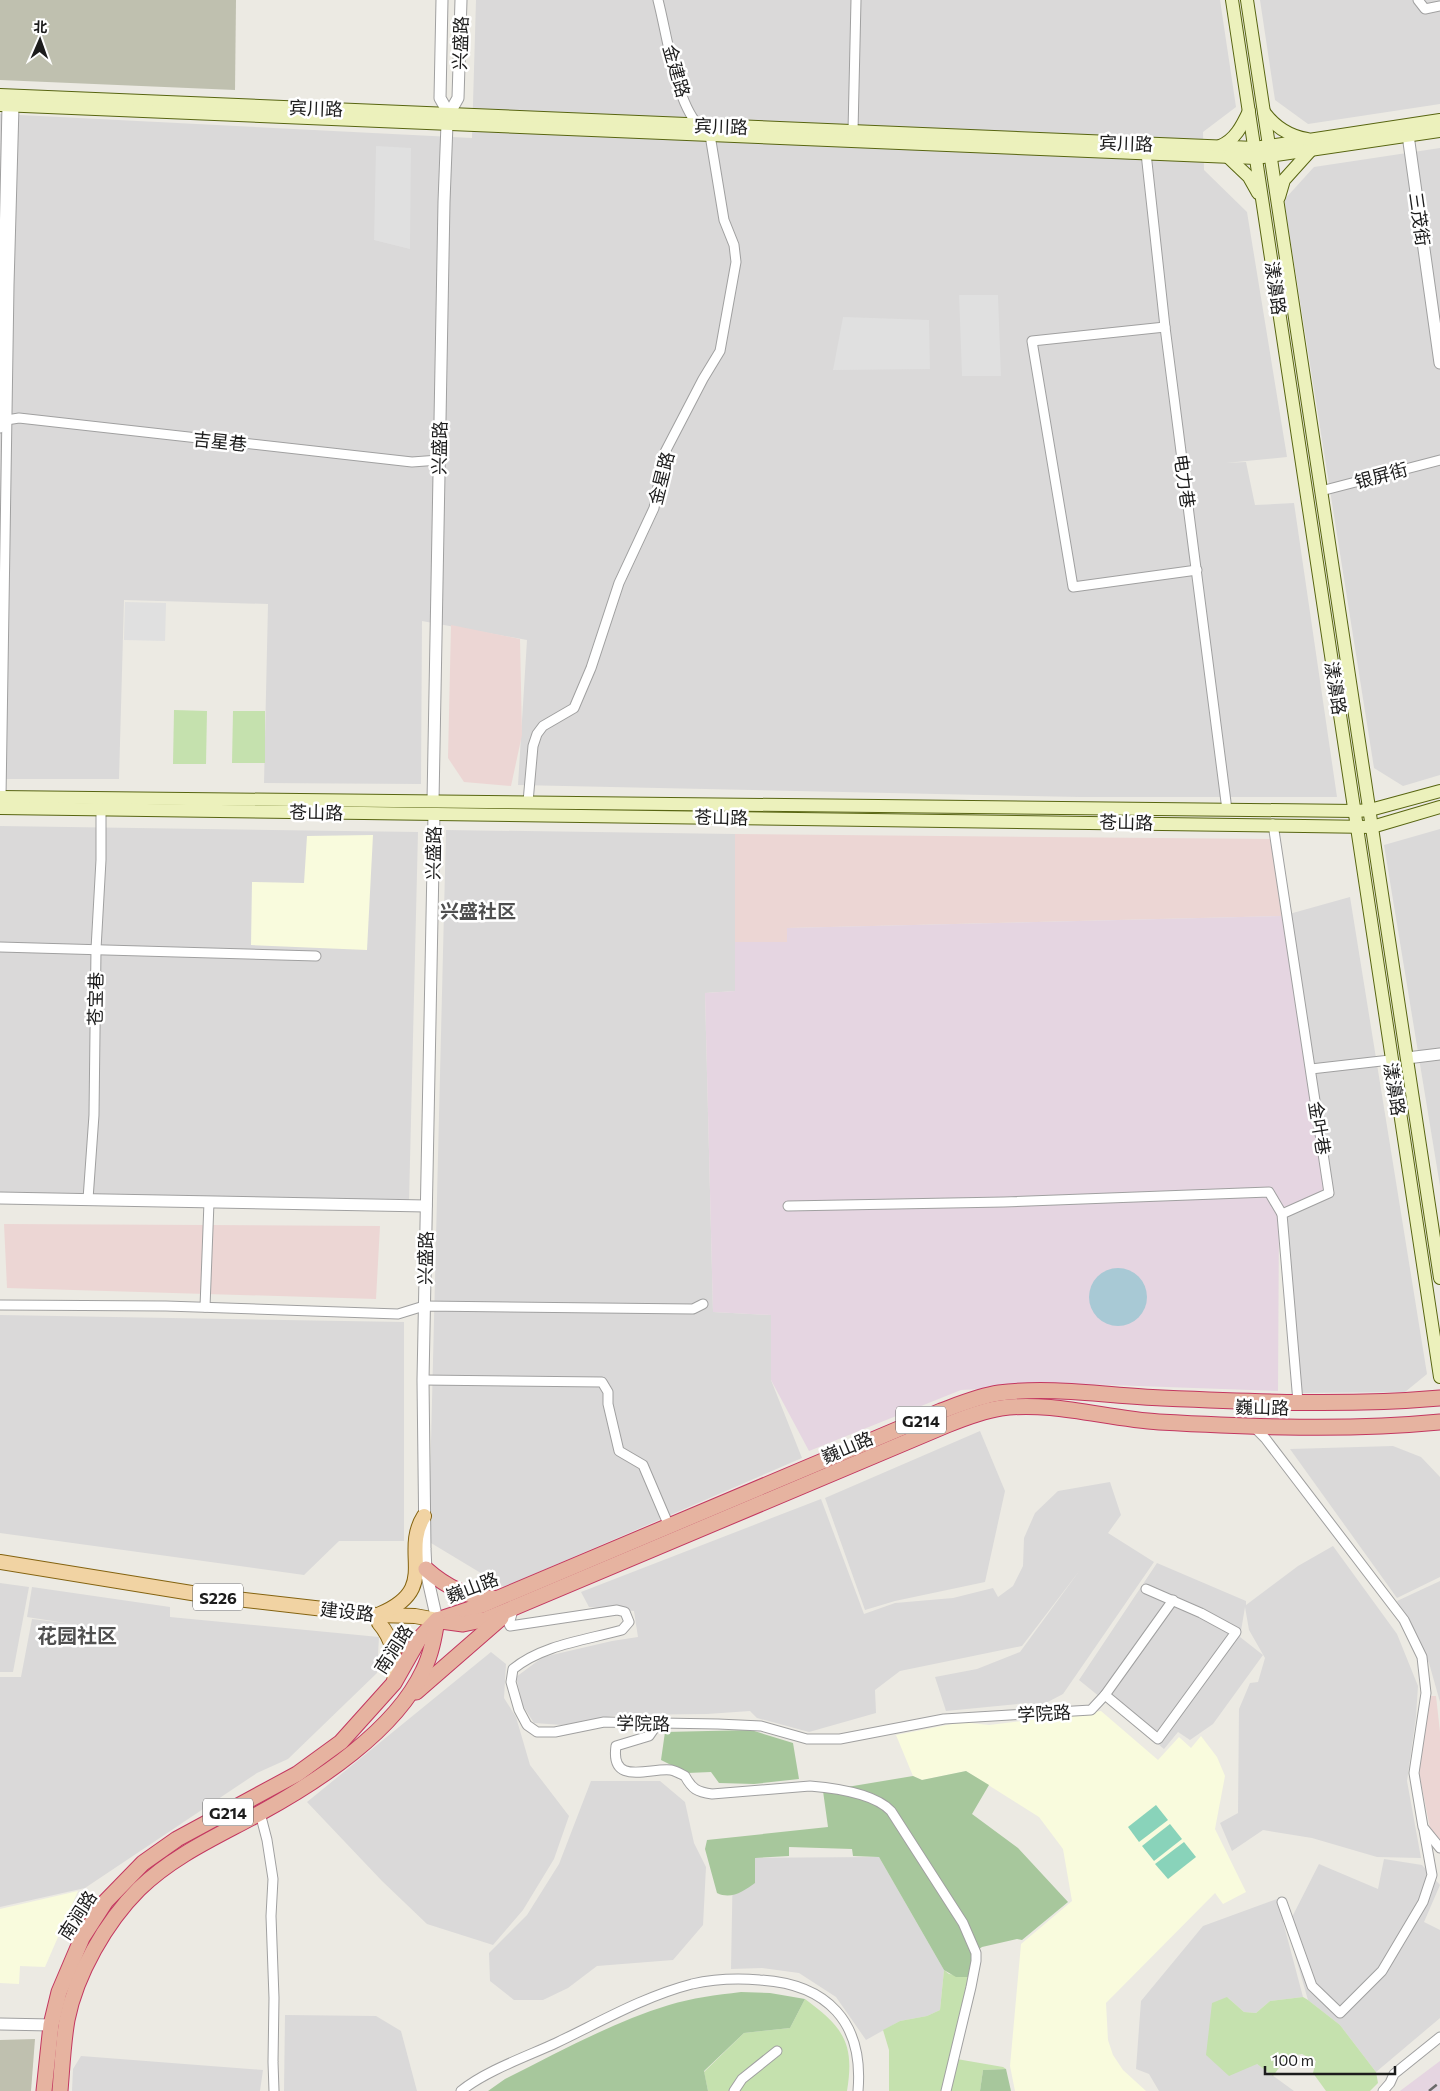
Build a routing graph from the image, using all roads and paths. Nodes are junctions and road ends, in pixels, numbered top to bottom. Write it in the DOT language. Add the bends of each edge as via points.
graph roads {
  1 [pos="442,0"];
  2 [pos="461,0"];
  3 [pos="658,0"];
  4 [pos="856,0"];
  5 [pos="1232,0"];
  6 [pos="1247,0"];
  7 [pos="1418,0"];
  8 [pos="1440,6"];
  9 [pos="5,103"];
  10 [pos="1249,111"];
  11 [pos="1264,112"];
  12 [pos="448,119"];
  13 [pos="1440,120"];
  14 [pos="698,124"];
  15 [pos="1440,130"];
  16 [pos="853,131"];
  17 [pos="710,135"];
  18 [pos="1411,135"];
  19 [pos="1312,145"];
  20 [pos="1219,147"];
  21 [pos="1270,151"];
  22 [pos="1146,153"];
  23 [pos="1255,153"];
  24 [pos="1228,157"];
  25 [pos="1263,201"];
  26 [pos="1277,204"];
  27 [pos="4,285"];
  28 [pos="1440,313"];
  29 [pos="1165,327"];
  30 [pos="1440,362"];
  31 [pos="2,420"];
  32 [pos="0,428"];
  33 [pos="439,460"];
  34 [pos="1440,460"];
  35 [pos="1321,491"];
  36 [pos="1197,570"];
  37 [pos="1440,790"];
  38 [pos="0,801"];
  39 [pos="528,802"];
  40 [pos="101,804"];
  41 [pos="433,807"];
  42 [pos="1440,807"];
  43 [pos="1227,810"];
  44 [pos="1370,810"];
  45 [pos="1356,811"];
  46 [pos="1273,824"];
  47 [pos="1357,825"];
  48 [pos="1372,826"];
  49 [pos="0,947"];
  50 [pos="96,949"];
  51 [pos="316,956"];
  52 [pos="1440,1054"];
  53 [pos="1407,1058"];
  54 [pos="1390,1060"];
  55 [pos="1311,1070"];
  56 [pos="0,1198"];
  57 [pos="88,1199"];
  58 [pos="209,1202"];
  59 [pos="426,1206"];
  60 [pos="788,1206"];
  61 [pos="1282,1214"];
  62 [pos="1440,1278"];
  63 [pos="703,1304"];
  64 [pos="0,1305"];
  65 [pos="424,1306"];
  66 [pos="206,1308"];
  67 [pos="1440,1377"];
  68 [pos="422,1380"];
  69 [pos="1057,1392"];
  70 [pos="1440,1398"];
  71 [pos="1298,1402"];
  72 [pos="982,1404"];
  73 [pos="1056,1409"];
  74 [pos="1440,1422"];
  75 [pos="1253,1425"];
  76 [pos="424,1516"];
  77 [pos="669,1526"];
  78 [pos="0,1562"];
  79 [pos="0,1568"];
  80 [pos="426,1570"];
  81 [pos="1146,1589"];
  82 [pos="497,1598"];
  83 [pos="1172,1600"];
  84 [pos="514,1607"];
  85 [pos="378,1619"];
  86 [pos="437,1620"];
  87 [pos="510,1626"];
  88 [pos="485,1631"];
  89 [pos="394,1683"];
  90 [pos="1106,1695"];
  91 [pos="395,1712"];
  92 [pos="658,1723"];
  93 [pos="253,1799"];
  94 [pos="260,1813"];
  95 [pos="1423,1828"];
  96 [pos="1440,1848"];
  97 [pos="1282,1902"];
  98 [pos="0,2024"];
  99 [pos="51,2025"];
  100 [pos="66,2026"];
  101 [pos="1440,2037"];
  102 [pos="777,2051"];
  103 [pos="44,2091"];
  104 [pos="60,2091"];
  105 [pos="274,2091"];
  106 [pos="461,2091"];
  107 [pos="734,2091"];
  108 [pos="858,2091"];
  109 [pos="946,2091"];
  110 [pos="1383,2091"];
  1 -- 12 [label="street, 兴盛路" via="440,98"];
  2 -- 12 [label="street, 兴盛路" via="458,98"];
  3 -- 14 [label="street, 金建路" via="679,88"];
  4 -- 16 [label="street"];
  5 -- 10 [label="main road, 漾濞路"];
  6 -- 11 [label="main road, 漾濞路"];
  7 -- 8 [label="street" via="1424,9"];
  9 -- 12 [label="main road, 宾川路"];
  9 -- 12 [label="main road, 宾川路"];
  9 -- 27 [label="street"];
  10 -- 20 [label="main road" via="1237,133"];
  10 -- 23 [label="main road, 漾濞路"];
  11 -- 19 [label="main road" via="1285,131"];
  11 -- 21 [label="main road, 漾濞路"];
  12 -- 14 [label="main road, 宾川路"];
  12 -- 17 [label="main road, 宾川路"];
  12 -- 33 [label="street, 兴盛路"];
  13 -- 19 [label="main road, 宾川路"];
  14 -- 16 [label="main road, 宾川路"];
  14 -- 17 [label="street, 金建路"];
  15 -- 18 [label="main road, 宾川路"];
  16 -- 20 [label="main road, 宾川路"];
  17 -- 22 [label="main road, 宾川路"];
  17 -- 39 [label="street, 金星路" via="724,220 734,245 736,262 720,352 664,454 654,508 619,583 574,708 543,726 537,734"];
  18 -- 19 [label="main road, 宾川路"];
  18 -- 28 [label="street, 三茂街"];
  18 -- 30 [label="street, 三茂街"];
  19 -- 21 [label="main road, 宾川路"];
  19 -- 26 [label="main road" via="1284,180"];
  20 -- 23 [label="main road, 宾川路"];
  21 -- 23 [label="main road, 宾川路"];
  21 -- 26 [label="main road, 漾濞路"];
  22 -- 24 [label="main road, 宾川路"];
  22 -- 29 [label="street, 电力巷"];
  23 -- 24 [label="main road, 宾川路"];
  23 -- 25 [label="main road, 漾濞路"];
  24 -- 25 [label="main road" via="1249,177"];
  25 -- 45 [label="main road, 漾濞路"];
  26 -- 35 [label="main road, 漾濞路"];
  27 -- 31 [label="street"];
  29 -- 36 [label="street, 电力巷"];
  29 -- 36 [label="street" via="1032,341 1073,587"];
  31 -- 32 [label="street"];
  31 -- 33 [label="street, 吉星巷" via="20,418 412,462"];
  31 -- 38 [label="street"];
  33 -- 41 [label="street, 兴盛路"];
  34 -- 35 [label="street, 银屏街"];
  35 -- 44 [label="main road, 漾濞路"];
  36 -- 43 [label="street, 电力巷"];
  37 -- 44 [label="main road, 苍山路"];
  38 -- 40 [label="main road, 苍山路"];
  39 -- 41 [label="main road, 苍山路"];
  39 -- 43 [label="main road, 苍山路"];
  40 -- 41 [label="main road, 苍山路"];
  40 -- 50 [label="street, 苍宝巷"];
  41 -- 46 [label="main road, 苍山路"];
  41 -- 59 [label="street, 兴盛路"];
  42 -- 48 [label="main road, 苍山路"];
  43 -- 45 [label="main road, 苍山路"];
  44 -- 45 [label="main road, 苍山路"];
  44 -- 48 [label="main road, 漾濞路"];
  45 -- 47 [label="main road, 漾濞路"];
  46 -- 47 [label="main road, 苍山路"];
  46 -- 55 [label="street, 金叶巷"];
  47 -- 48 [label="main road, 苍山路"];
  47 -- 54 [label="main road, 漾濞路"];
  48 -- 53 [label="main road, 漾濞路"];
  49 -- 50 [label="street"];
  50 -- 51 [label="street"];
  50 -- 57 [label="street, 苍宝巷" via="94,1115"];
  52 -- 53 [label="street"];
  53 -- 62 [label="main road, 漾濞路"];
  54 -- 55 [label="street"];
  54 -- 67 [label="main road, 漾濞路"];
  55 -- 61 [label="street, 金叶巷" via="1330,1193"];
  56 -- 57 [label="street"];
  57 -- 58 [label="street"];
  58 -- 59 [label="street"];
  58 -- 66 [label="street"];
  59 -- 65 [label="street, 兴盛路"];
  60 -- 61 [label="street" via="1268,1192"];
  61 -- 71 [label="street"];
  63 -- 65 [label="street" via="693,1309"];
  64 -- 66 [label="street"];
  65 -- 66 [label="street" via="398,1314"];
  65 -- 68 [label="street, 兴盛路"];
  68 -- 76 [label="street, 兴盛路"];
  68 -- 77 [label="street" via="602,1382 608,1392 620,1451 643,1465"];
  69 -- 71 [label="highway, 巍山路 / G214"];
  69 -- 72 [label="highway, 巍山路 / G214" via="1013,1392"];
  69 -- 73 [label="highway"];
  70 -- 71 [label="highway, 巍山路 / G214"];
  72 -- 73 [label="highway, 巍山路 / G214"];
  72 -- 77 [label="highway, 巍山路 / G214" via="941,1411"];
  72 -- 84 [label="highway, 巍山路 / G214" via="946,1425"];
  73 -- 75 [label="highway, 巍山路 / G214" via="1145,1421"];
  74 -- 75 [label="highway, 巍山路 / G214"];
  75 -- 95 [label="street" via="1404,1620 1422,1657 1426,1693 1414,1773"];
  76 -- 80 [label="street, 兴盛路"];
  76 -- 85 [label="main road" via="418,1533 415,1585"];
  77 -- 82 [label="highway, 巍山路 / G214"];
  78 -- 85 [label="main road, 建设路 / S226"];
  79 -- 85 [label="main road, 建设路 / S226" via="213,1604"];
  80 -- 82 [label="highway" via="459,1592"];
  80 -- 86 [label="street, 兴盛路"];
  81 -- 83 [label="street"];
  82 -- 86 [label="highway, 巍山路 / G214"];
  83 -- 90 [label="street"];
  83 -- 90 [label="street" via="1236,1632 1158,1739"];
  84 -- 86 [label="highway, 巍山路 / G214" via="470,1624"];
  84 -- 87 [label="street"];
  84 -- 88 [label="highway"];
  85 -- 86 [label="main road, 建设路 / S226" via="415,1616"];
  85 -- 89 [label="main road" via="393,1649"];
  86 -- 89 [label="highway, 南涧路 / G214" via="420,1639"];
  86 -- 91 [label="highway, 南涧路 / G214" via="423,1671"];
  87 -- 88 [label="street"];
  87 -- 92 [label="street, 学院路" via="617,1610 625,1612 629,1622 622,1630 545,1651 513,1669 511,1677 517,1701 527,1726 537,1732 555,1732 604,1722"];
  88 -- 91 [label="highway"];
  89 -- 93 [label="highway, 南涧路 / G214" via="341,1742 298,1774"];
  90 -- 92 [label="street, 学院路" via="1091,1710 944,1719 840,1738 807,1739 761,1726"];
  91 -- 94 [label="highway, 南涧路 / G214" via="343,1760"];
  92 -- 109 [label="street" via="649,1736 616,1746 620,1767 629,1773 671,1770 686,1776 697,1792 712,1794 810,1786 868,1798 891,1811 963,1924 976,1952"];
  93 -- 94 [label="highway"];
  93 -- 99 [label="highway, 南涧路 / G214" via="177,1839 143,1863 121,1884 96,1915 77,1948 59,1992"];
  94 -- 100 [label="highway, 南涧路 / G214" via="177,1859 130,1900 113,1920 91,1957"];
  94 -- 105 [label="street" via="273,1879"];
  95 -- 96 [label="street"];
  95 -- 97 [label="street" via="1432,1875 1423,1902 1382,1972 1340,2014 1312,1986"];
  98 -- 99 [label="street"];
  99 -- 100 [label="highway"];
  99 -- 103 [label="highway, 南涧路 / G214"];
  100 -- 104 [label="highway, 南涧路 / G214"];
  101 -- 110 [label="street" via="1394,2074"];
  102 -- 107 [label="street" via="742,2079"];
  106 -- 108 [label="street" via="498,2070 654,1998 703,1982 740,1978 797,1985 829,2004 853,2039 859,2061"];
}
